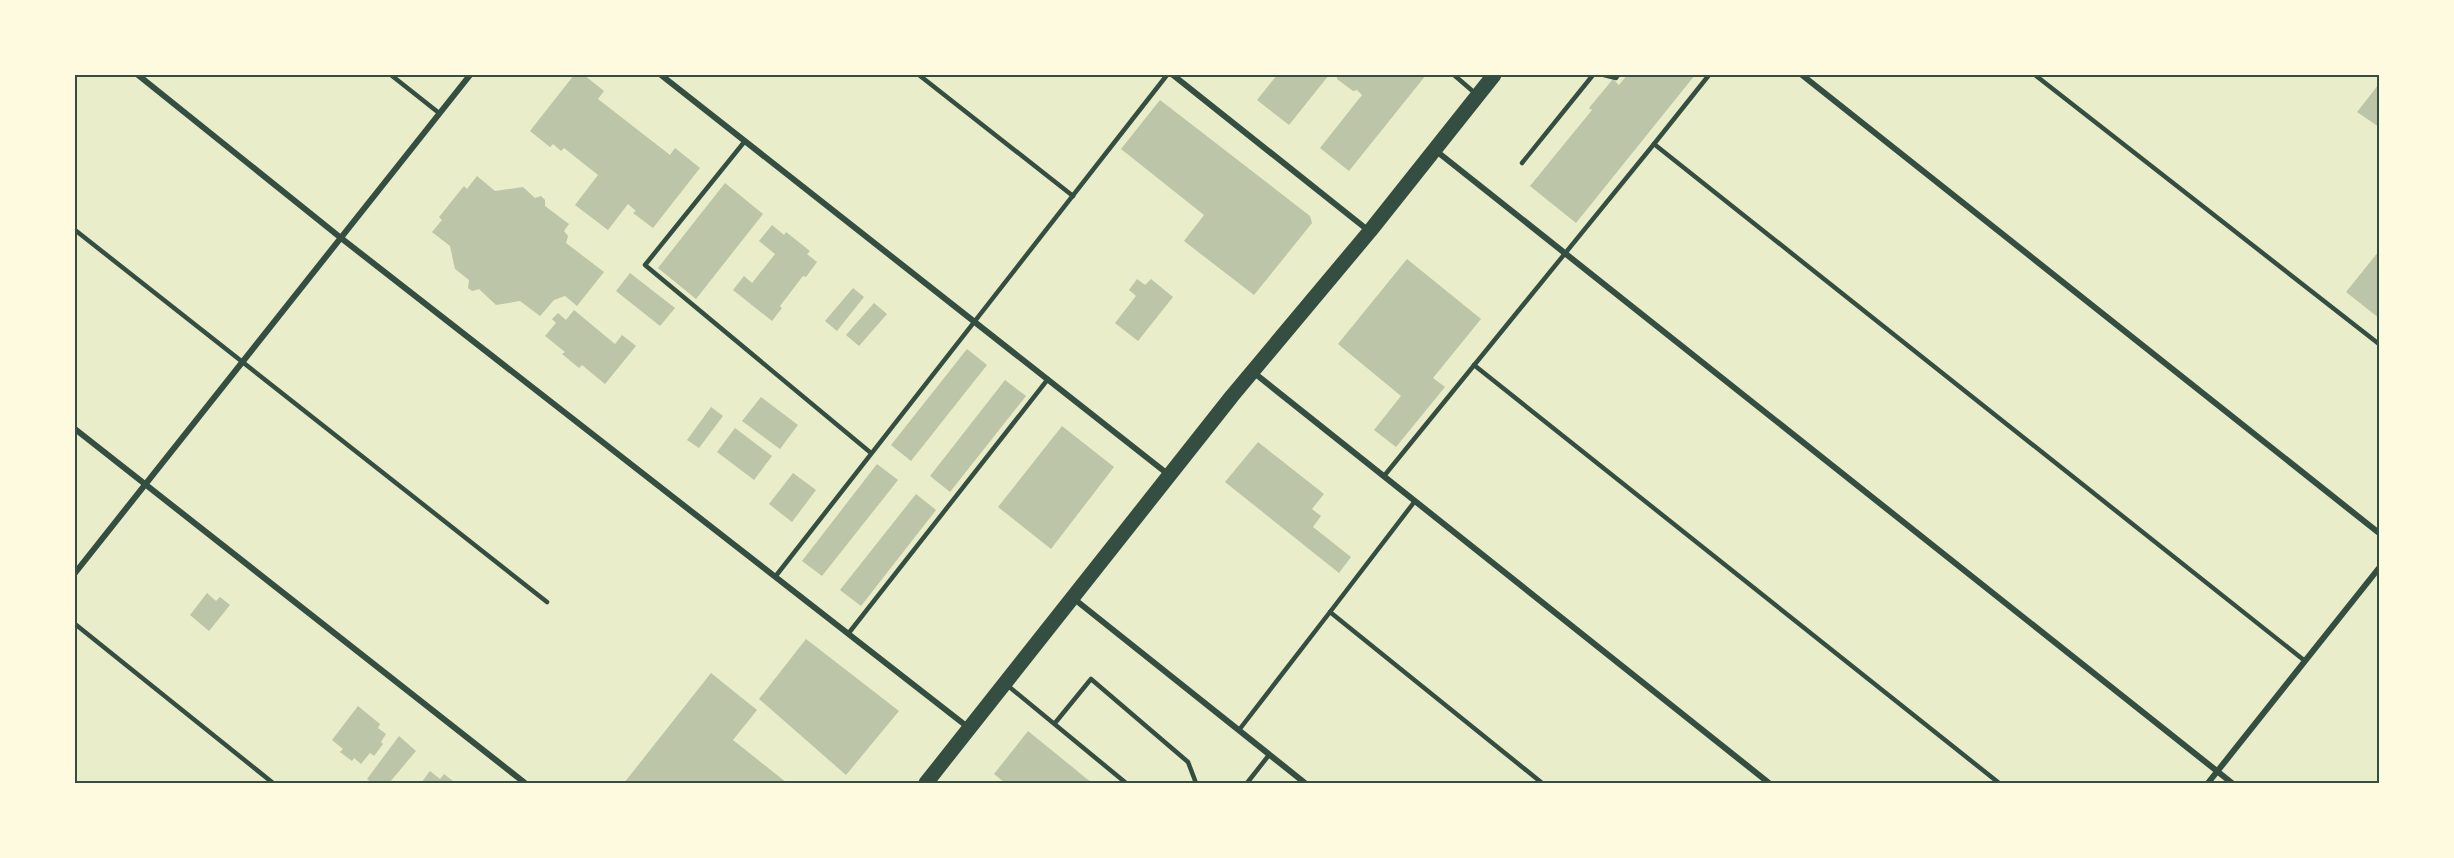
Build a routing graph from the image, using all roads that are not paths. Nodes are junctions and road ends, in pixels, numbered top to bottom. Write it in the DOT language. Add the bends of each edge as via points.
graph roads {
  1 [pos="138,75"];
  2 [pos="391,75"];
  3 [pos="470,75"];
  4 [pos="661,75"];
  5 [pos="919,75"];
  6 [pos="1167,75"];
  7 [pos="1173,75"];
  8 [pos="1454,75"];
  9 [pos="1494,75"];
  10 [pos="1593,75"];
  11 [pos="1604,75"];
  12 [pos="1618,75"];
  13 [pos="1710,75"];
  14 [pos="1802,75"];
  15 [pos="2035,75"];
  16 [pos="1478,95"];
  17 [pos="439,113"];
  18 [pos="745,141"];
  19 [pos="1654,144"];
  20 [pos="1435,149"];
  21 [pos="1522,163"];
  22 [pos="1073,195"];
  23 [pos="75,230"];
  24 [pos="1370,231"];
  25 [pos="341,238"];
  26 [pos="1566,253"];
  27 [pos="974,321"];
  28 [pos="2379,344"];
  29 [pos="242,362"];
  30 [pos="1474,365"];
  31 [pos="1253,372"];
  32 [pos="1048,379"];
  33 [pos="75,429"];
  34 [pos="872,453"];
  35 [pos="1170,475"];
  36 [pos="1384,476"];
  37 [pos="146,484"];
  38 [pos="1415,501"];
  39 [pos="2379,533"];
  40 [pos="2379,567"];
  41 [pos="75,573"];
  42 [pos="775,577"];
  43 [pos="1072,597"];
  44 [pos="547,602"];
  45 [pos="1330,612"];
  46 [pos="75,624"];
  47 [pos="848,634"];
  48 [pos="2305,661"];
  49 [pos="1005,683"];
  50 [pos="1055,723"];
  51 [pos="969,728"];
  52 [pos="1239,730"];
  53 [pos="1269,755"];
  54 [pos="2218,771"];
  55 [pos="932,781"];
  56 [pos="273,783"];
  57 [pos="525,783"];
  58 [pos="1126,783"];
  59 [pos="1196,783"];
  60 [pos="1247,783"];
  61 [pos="1305,783"];
  62 [pos="1542,783"];
  63 [pos="1769,783"];
  64 [pos="1999,783"];
  65 [pos="2208,783"];
  66 [pos="2232,783"];
  1 -- 25 [label="street"];
  2 -- 17 [label="lane"];
  3 -- 17 [label="street"];
  4 -- 18 [label="street"];
  5 -- 22 [label="lane"];
  6 -- 22 [label="lane"];
  7 -- 24 [label="street"];
  8 -- 16 [label="lane"];
  9 -- 16 [label="main road"];
  10 -- 21 [label="lane"];
  11 -- 12 [label="lane"];
  13 -- 19 [label="lane"];
  14 -- 39 [label="street"];
  15 -- 28 [label="lane"];
  16 -- 20 [label="main road"];
  17 -- 25 [label="street"];
  18 -- 27 [label="street"];
  18 -- 34 [label="lane" via="645,265"];
  19 -- 26 [label="lane"];
  19 -- 48 [label="lane"];
  20 -- 24 [label="main road"];
  20 -- 26 [label="street"];
  22 -- 27 [label="lane"];
  23 -- 29 [label="lane"];
  24 -- 31 [label="main road"];
  25 -- 29 [label="street"];
  25 -- 42 [label="street"];
  26 -- 30 [label="lane"];
  26 -- 54 [label="street"];
  27 -- 32 [label="street"];
  27 -- 34 [label="lane"];
  29 -- 37 [label="street"];
  29 -- 44 [label="lane"];
  30 -- 36 [label="lane"];
  30 -- 64 [label="lane"];
  31 -- 35 [label="main road"];
  31 -- 36 [label="street"];
  32 -- 35 [label="street"];
  32 -- 47 [label="lane"];
  33 -- 37 [label="street"];
  34 -- 42 [label="lane"];
  35 -- 43 [label="main road"];
  36 -- 38 [label="street"];
  37 -- 41 [label="street"];
  37 -- 57 [label="street"];
  38 -- 45 [label="lane"];
  38 -- 63 [label="street"];
  40 -- 48 [label="street"];
  42 -- 47 [label="street"];
  43 -- 49 [label="main road"];
  43 -- 52 [label="street"];
  45 -- 52 [label="lane"];
  45 -- 62 [label="lane"];
  46 -- 56 [label="lane"];
  47 -- 51 [label="street"];
  48 -- 54 [label="street"];
  49 -- 50 [label="lane"];
  49 -- 51 [label="main road"];
  50 -- 58 [label="lane"];
  50 -- 59 [label="lane" via="1091,679 1188,762"];
  51 -- 55 [label="main road"];
  52 -- 53 [label="street"];
  53 -- 60 [label="lane"];
  53 -- 61 [label="street"];
  54 -- 65 [label="street"];
  54 -- 66 [label="street"];
}
